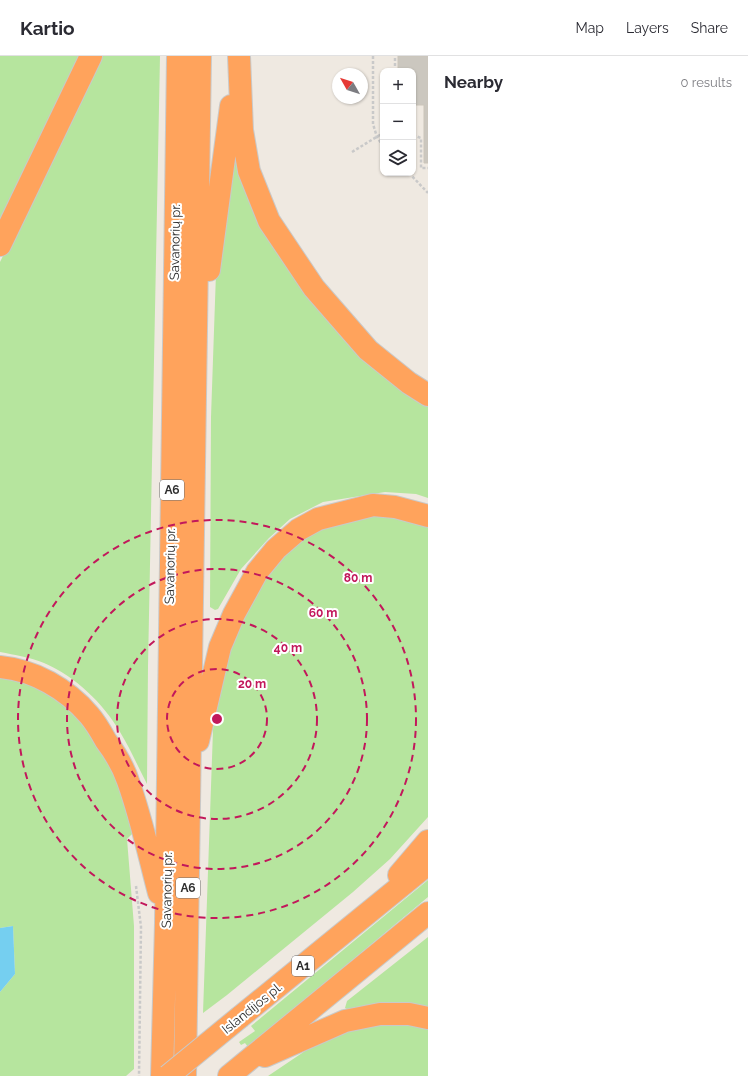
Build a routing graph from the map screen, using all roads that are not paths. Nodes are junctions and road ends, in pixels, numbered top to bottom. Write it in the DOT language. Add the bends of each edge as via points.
graph roads {
  1 [pos="91,56"];
  2 [pos="178,56"];
  3 [pos="200,56"];
  4 [pos="238,56"];
  5 [pos="0,246"];
  6 [pos="195,372"];
  7 [pos="428,396"];
  8 [pos="428,516"];
  9 [pos="0,667"];
  10 [pos="188,785"];
  11 [pos="428,841"];
  12 [pos="428,864"];
  13 [pos="428,913"];
  14 [pos="366,915"];
  15 [pos="166,923"];
  16 [pos="428,1018"];
  17 [pos="234,1072"];
  18 [pos="162,1076"];
  19 [pos="168,1076"];
  20 [pos="185,1076"];
  1 -- 5 [label="highway"];
  2 -- 15 [label="highway, Savanorių pr. / A6"];
  3 -- 6 [label="highway, Savanorių pr. / A6"];
  4 -- 6 [label="highway"];
  4 -- 7 [label="highway" via="242,130 249,171 269,221 314,288 368,350"];
  6 -- 10 [label="highway, Savanorių pr. / A6"];
  8 -- 10 [label="highway" via="395,507 373,505 318,519 298,530 276,549 257,572 234,614 220,647"];
  9 -- 15 [label="highway" via="10,667 41,678 58,688 89,716 120,761 143,830"];
  10 -- 20 [label="highway, Savanorių pr. / A6"];
  11 -- 14 [label="highway"];
  12 -- 14 [label="highway, Islandijos pl. / A1"];
  13 -- 17 [label="highway"];
  14 -- 19 [label="highway, Islandijos pl. / A1, bridge"];
  15 -- 18 [label="highway, Savanorių pr. / A6"];
  16 -- 17 [label="highway" via="409,1014 380,1014 345,1021"];
}
